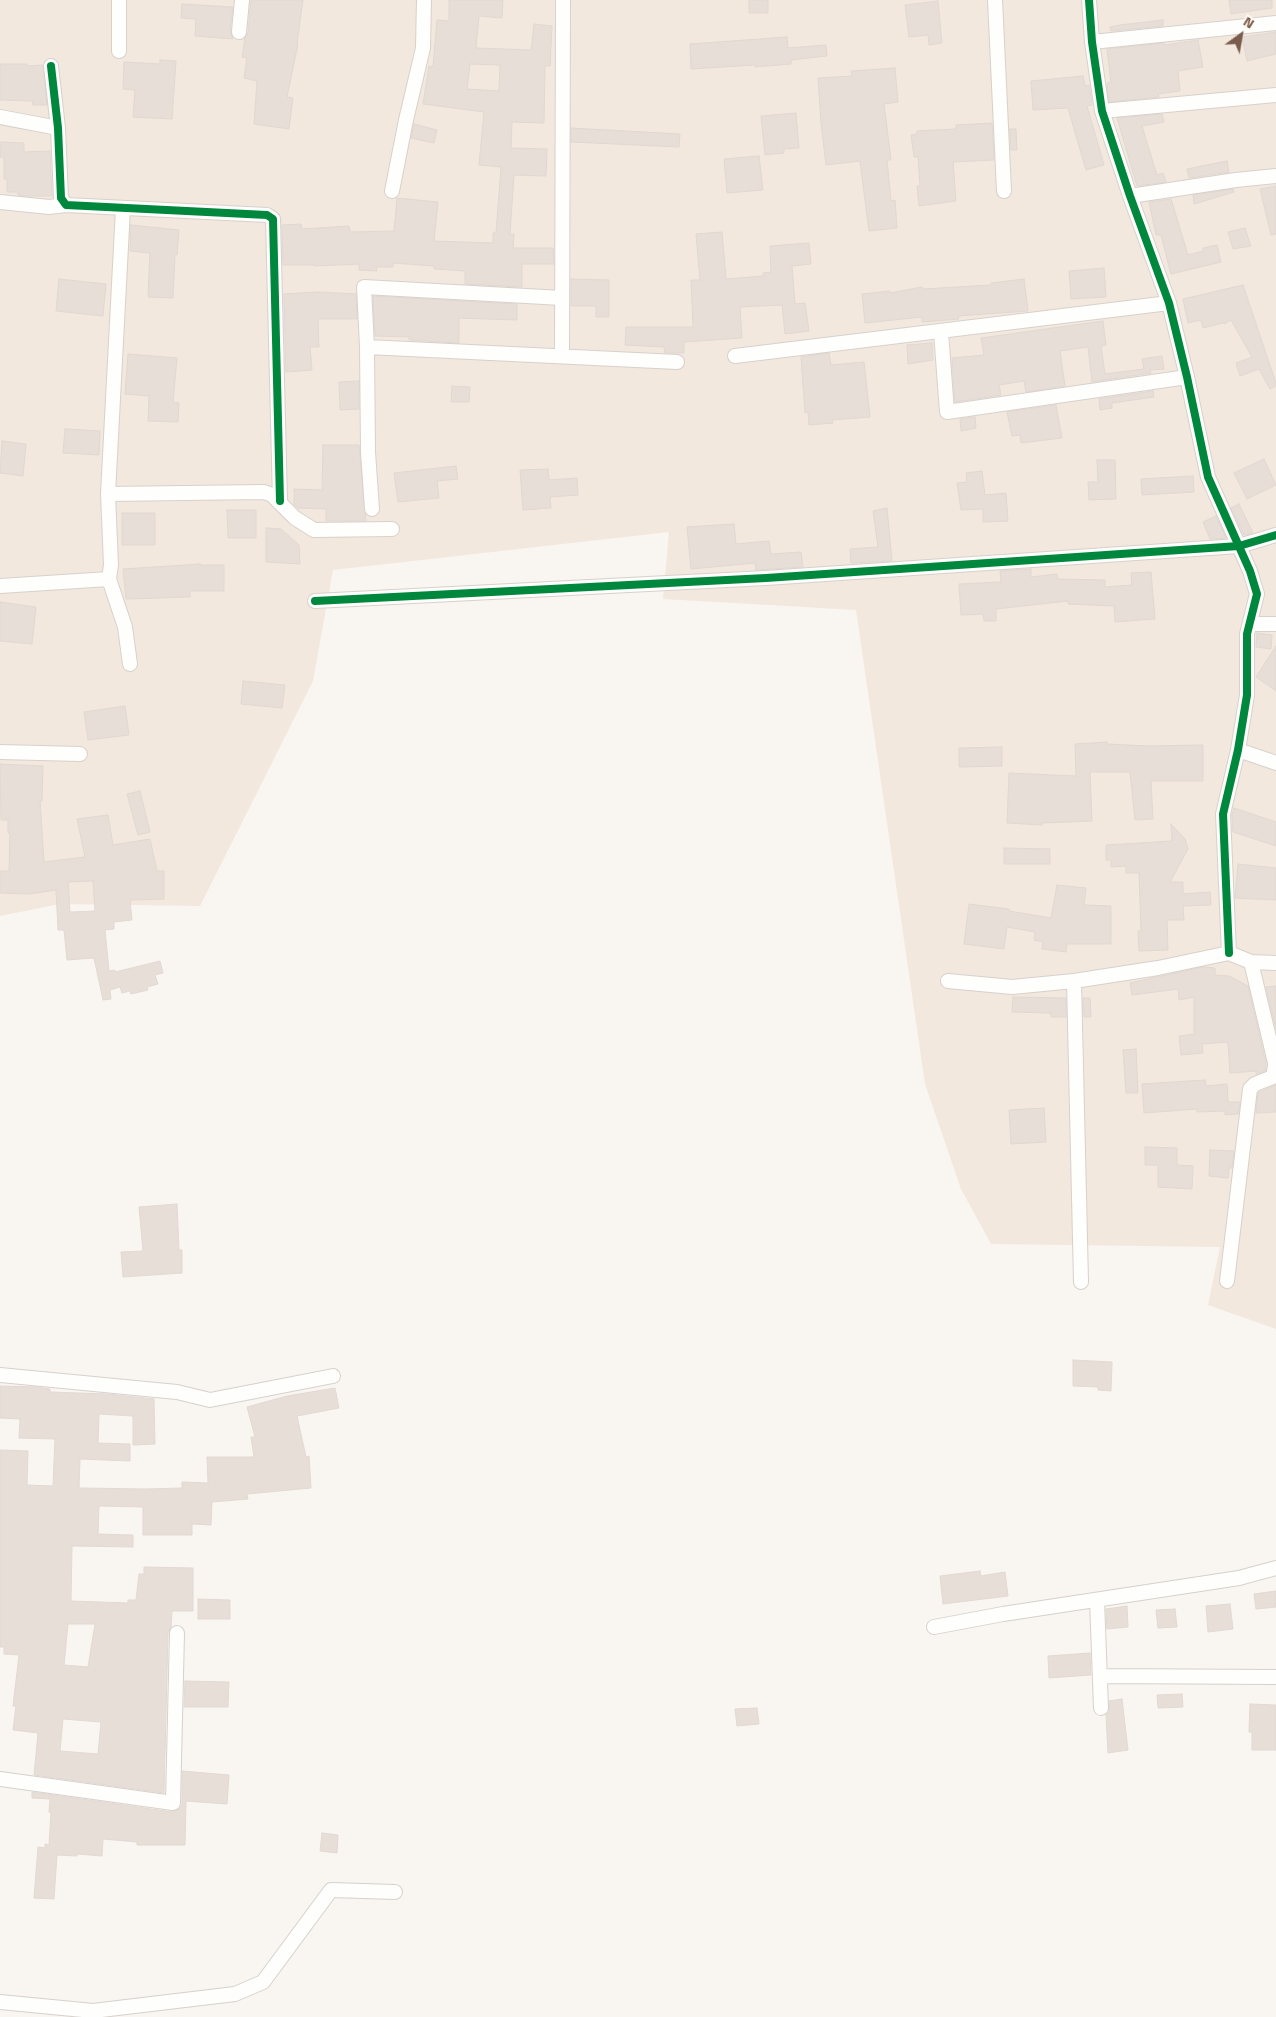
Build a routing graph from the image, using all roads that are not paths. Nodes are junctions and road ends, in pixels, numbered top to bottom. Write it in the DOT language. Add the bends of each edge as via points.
graph roads {
  1 [pos="119,0"];
  2 [pos="242,0"];
  3 [pos="424,0"];
  4 [pos="564,0"];
  5 [pos="995,0"];
  6 [pos="1089,0"];
  7 [pos="1276,23"];
  8 [pos="239,32"];
  9 [pos="1092,42"];
  10 [pos="119,50"];
  11 [pos="51,66"];
  12 [pos="1276,95"];
  13 [pos="1102,111"];
  14 [pos="0,117"];
  15 [pos="58,128"];
  16 [pos="1276,176"];
  17 [pos="392,191"];
  18 [pos="1004,191"];
  19 [pos="1130,196"];
  20 [pos="0,202"];
  21 [pos="66,205"];
  22 [pos="123,208"];
  23 [pos="562,298"];
  24 [pos="1169,303"];
  25 [pos="941,332"];
  26 [pos="367,347"];
  27 [pos="562,355"];
  28 [pos="734,356"];
  29 [pos="677,362"];
  30 [pos="1187,377"];
  31 [pos="108,494"];
  32 [pos="280,502"];
  33 [pos="372,509"];
  34 [pos="392,529"];
  35 [pos="1276,535"];
  36 [pos="1239,546"];
  37 [pos="109,579"];
  38 [pos="0,586"];
  39 [pos="315,601"];
  40 [pos="1250,624"];
  41 [pos="1276,624"];
  42 [pos="130,664"];
  43 [pos="1238,750"];
  44 [pos="0,752"];
  45 [pos="80,754"];
  46 [pos="1276,763"];
  47 [pos="1229,953"];
  48 [pos="1251,962"];
  49 [pos="1276,963"];
  50 [pos="948,981"];
  51 [pos="1074,981"];
  52 [pos="1275,1066"];
  53 [pos="1227,1281"];
  54 [pos="1081,1282"];
  55 [pos="0,1376"];
  56 [pos="333,1376"];
  57 [pos="1276,1568"];
  58 [pos="1098,1600"];
  59 [pos="934,1628"];
  60 [pos="177,1633"];
  61 [pos="1101,1676"];
  62 [pos="1276,1677"];
  63 [pos="1101,1708"];
  64 [pos="0,1779"];
  65 [pos="395,1892"];
  66 [pos="0,2002"];
  1 -- 10 [label="street"];
  2 -- 8 [label="street"];
  3 -- 17 [label="street" via="423,48"];
  4 -- 23 [label="street"];
  5 -- 18 [label="street"];
  6 -- 9 [label="street"];
  7 -- 9 [label="street"];
  9 -- 13 [label="street"];
  11 -- 15 [label="street"];
  12 -- 13 [label="street"];
  13 -- 19 [label="street"];
  14 -- 15 [label="street"];
  15 -- 21 [label="street" via="61,198"];
  16 -- 19 [label="street"];
  19 -- 24 [label="street"];
  20 -- 21 [label="street"];
  21 -- 22 [label="street"];
  22 -- 31 [label="street"];
  22 -- 32 [label="street" via="267,215 273,219"];
  23 -- 26 [label="street" via="364,287"];
  23 -- 27 [label="street"];
  24 -- 25 [label="street"];
  24 -- 30 [label="street"];
  25 -- 28 [label="street"];
  25 -- 30 [label="street" via="947,412"];
  26 -- 27 [label="street"];
  26 -- 33 [label="street"];
  27 -- 29 [label="street"];
  30 -- 36 [label="street" via="1208,476"];
  31 -- 32 [label="street" via="264,492 272,494"];
  31 -- 37 [label="street"];
  32 -- 34 [label="street" via="295,518 314,530"];
  35 -- 36 [label="street"];
  36 -- 39 [label="street" via="766,578"];
  36 -- 40 [label="street" via="1257,594"];
  37 -- 38 [label="street"];
  37 -- 42 [label="street" via="125,627"];
  40 -- 41 [label="street"];
  40 -- 43 [label="street" via="1247,634 1247,695"];
  43 -- 46 [label="street"];
  43 -- 47 [label="street" via="1223,814"];
  44 -- 45 [label="street"];
  47 -- 48 [label="street"];
  47 -- 51 [label="street"];
  48 -- 49 [label="street"];
  48 -- 52 [label="street"];
  50 -- 51 [label="street" via="1012,987"];
  51 -- 54 [label="street"];
  52 -- 53 [label="street" via="1272,1077 1250,1089"];
  55 -- 56 [label="street" via="177,1392 210,1400"];
  57 -- 58 [label="street" via="1239,1578"];
  58 -- 59 [label="street"];
  58 -- 61 [label="street"];
  60 -- 64 [label="street" via="173,1803"];
  61 -- 62 [label="street"];
  61 -- 63 [label="street"];
  65 -- 66 [label="street" via="331,1890 263,1982 235,1994 93,2011"];
}
